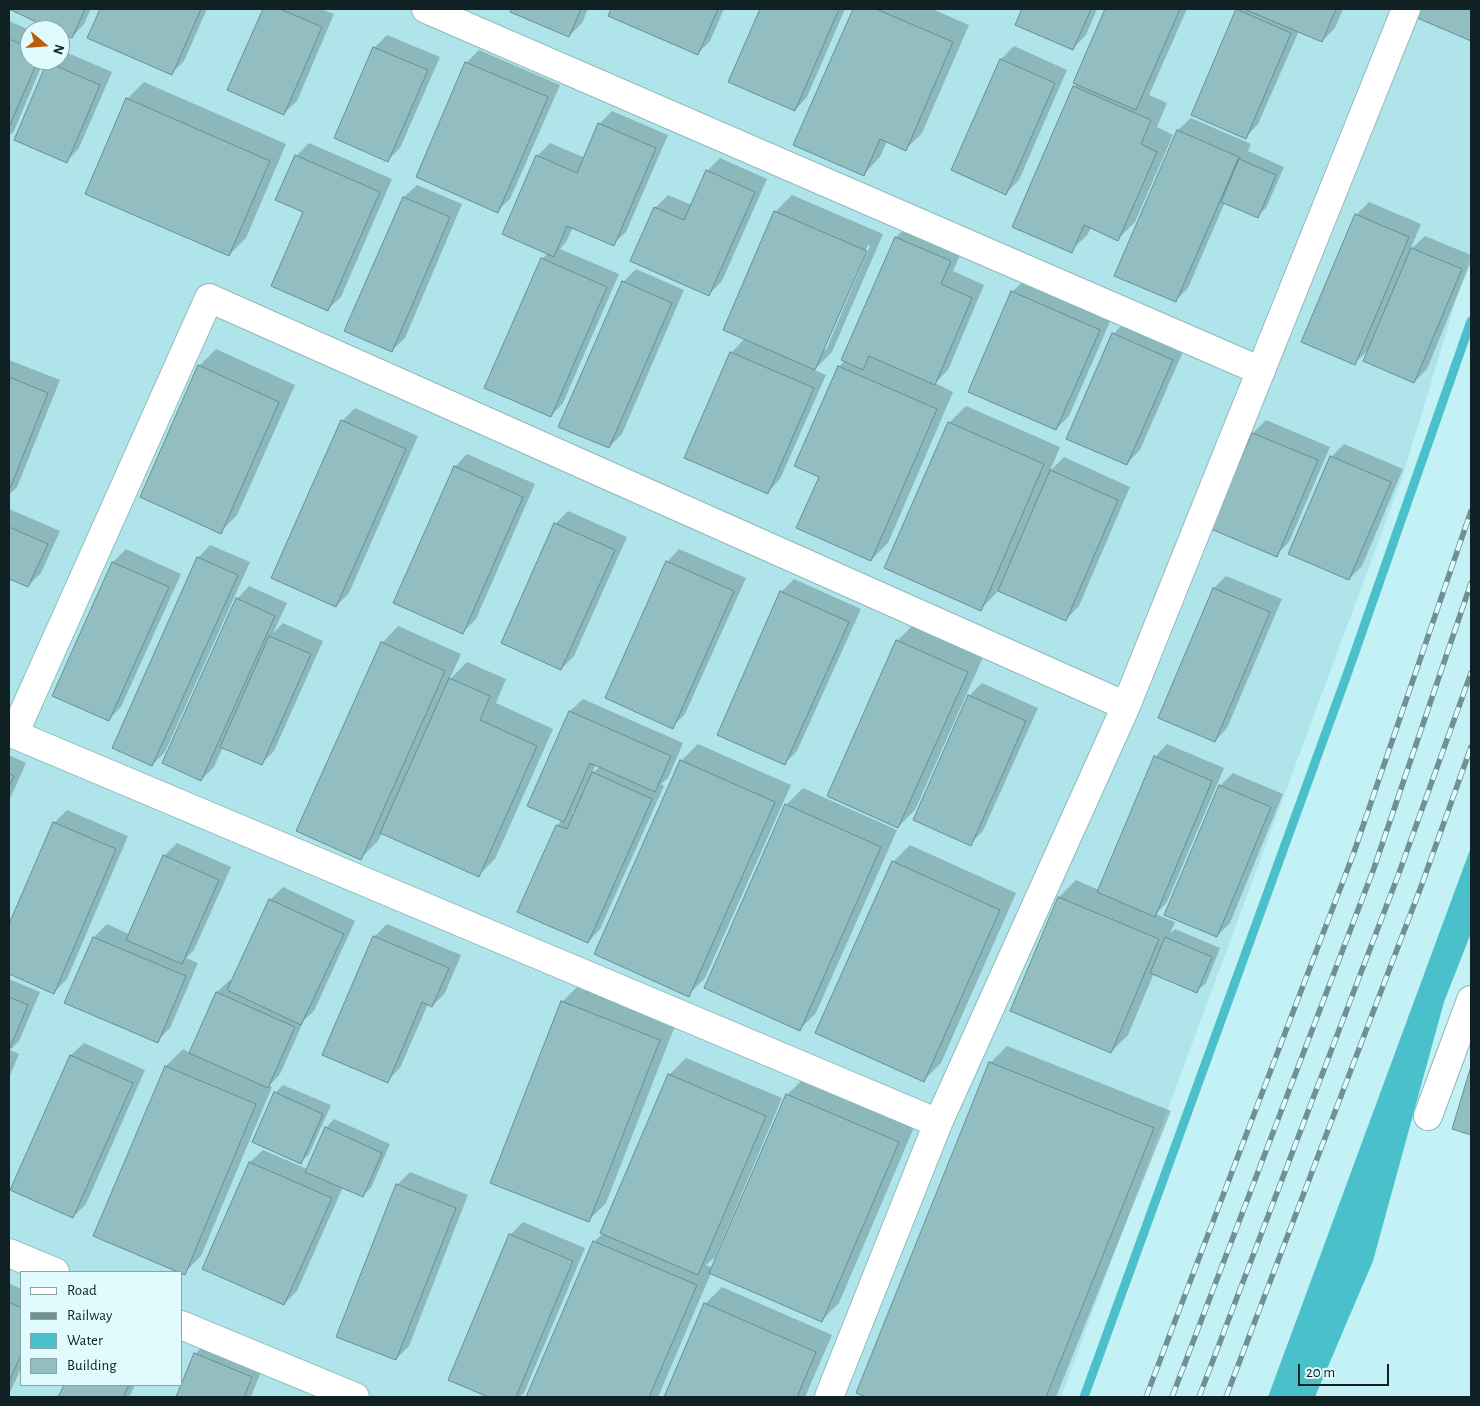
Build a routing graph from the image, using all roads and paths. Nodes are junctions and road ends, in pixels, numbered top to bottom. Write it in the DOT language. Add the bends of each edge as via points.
graph roads {
  1 [pos="426,9"];
  2 [pos="1406,9"];
  3 [pos="1261,371"];
  4 [pos="1126,706"];
  5 [pos="11,733"];
  6 [pos="1471,1000"];
  7 [pos="1428,1116"];
  8 [pos="938,1123"];
  9 [pos="9,1253"];
  10 [pos="53,1271"];
  11 [pos="182,1325"];
  12 [pos="355,1397"];
  13 [pos="829,1397"];
  1 -- 3 [label="street"];
  2 -- 3 [label="street"];
  3 -- 4 [label="street"];
  4 -- 5 [label="street" via="209,298"];
  4 -- 8 [label="street"];
  5 -- 8 [label="street"];
  6 -- 7 [label="street"];
  8 -- 13 [label="street"];
  9 -- 10 [label="street"];
  11 -- 12 [label="street"];
}
